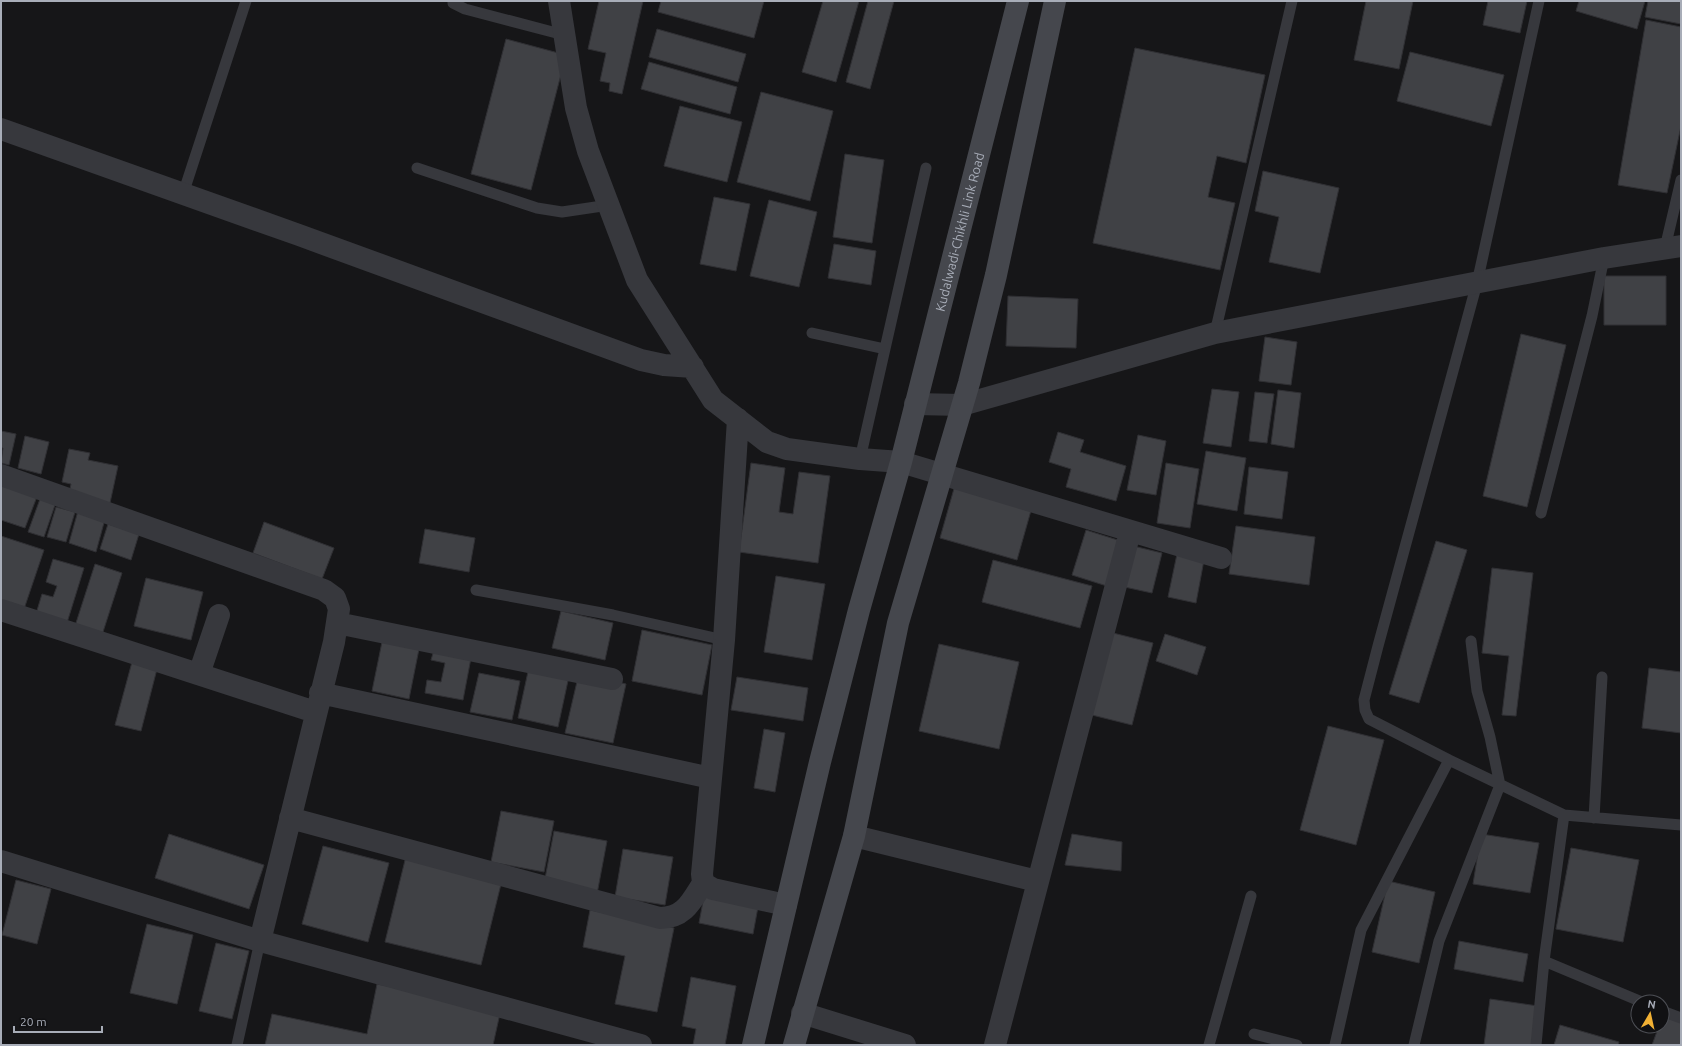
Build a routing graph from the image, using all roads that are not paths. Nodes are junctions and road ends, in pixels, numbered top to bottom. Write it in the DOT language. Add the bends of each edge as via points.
graph roads {
  1 [pos="246,1"];
  2 [pos="453,1"];
  3 [pos="559,1"];
  4 [pos="1018,1"];
  5 [pos="1055,1"];
  6 [pos="1292,1"];
  7 [pos="1539,1"];
  8 [pos="564,35"];
  9 [pos="1,129"];
  10 [pos="417,168"];
  11 [pos="926,168"];
  12 [pos="1681,180"];
  13 [pos="183,194"];
  14 [pos="609,205"];
  15 [pos="1673,247"];
  16 [pos="1604,258"];
  17 [pos="1477,283"];
  18 [pos="812,333"];
  19 [pos="1215,333"];
  20 [pos="885,349"];
  21 [pos="692,367"];
  22 [pos="916,404"];
  23 [pos="962,405"];
  24 [pos="738,419"];
  25 [pos="860,459"];
  26 [pos="901,462"];
  27 [pos="1,475"];
  28 [pos="942,476"];
  29 [pos="1541,513"];
  30 [pos="1130,532"];
  31 [pos="1220,558"];
  32 [pos="476,590"];
  33 [pos="1,610"];
  34 [pos="219,615"];
  35 [pos="337,623"];
  36 [pos="724,640"];
  37 [pos="1471,641"];
  38 [pos="199,674"];
  39 [pos="1602,677"];
  40 [pos="612,679"];
  41 [pos="318,703"];
  42 [pos="1449,760"];
  43 [pos="711,778"];
  44 [pos="1500,785"];
  45 [pos="1564,815"];
  46 [pos="290,818"];
  47 [pos="1594,818"];
  48 [pos="1681,825"];
  49 [pos="854,836"];
  50 [pos="1,861"];
  51 [pos="1037,881"];
  52 [pos="703,884"];
  53 [pos="1251,896"];
  54 [pos="786,904"];
  55 [pos="260,941"];
  56 [pos="1544,961"];
  57 [pos="1630,997"];
  58 [pos="802,1013"];
  59 [pos="1670,1013"];
  60 [pos="1681,1018"];
  61 [pos="1254,1034"];
  62 [pos="237,1045"];
  63 [pos="641,1045"];
  64 [pos="753,1045"];
  65 [pos="794,1045"];
  66 [pos="905,1045"];
  67 [pos="995,1045"];
  68 [pos="1209,1045"];
  69 [pos="1297,1045"];
  70 [pos="1335,1045"];
  71 [pos="1414,1045"];
  72 [pos="1536,1045"];
  1 -- 13 [label="lane"];
  2 -- 8 [label="lane" via="466,9"];
  3 -- 8 [label="street"];
  4 -- 22 [label="main road, Kudalwadi-Chikhli Link Road"];
  5 -- 23 [label="main road" via="996,275"];
  6 -- 19 [label="lane"];
  7 -- 17 [label="lane"];
  8 -- 14 [label="street" via="576,108 588,151"];
  9 -- 13 [label="street"];
  10 -- 14 [label="lane" via="537,208 562,212"];
  11 -- 20 [label="lane"];
  12 -- 15 [label="lane"];
  13 -- 21 [label="street" via="641,360"];
  14 -- 21 [label="street" via="637,280"];
  15 -- 16 [label="street"];
  16 -- 17 [label="street"];
  16 -- 29 [label="lane" via="1592,316"];
  17 -- 19 [label="street"];
  17 -- 42 [label="lane" via="1364,700 1369,719"];
  18 -- 20 [label="lane"];
  19 -- 23 [label="street"];
  20 -- 25 [label="lane"];
  21 -- 24 [label="street" via="713,400"];
  22 -- 23 [label="street"];
  22 -- 26 [label="main road, Kudalwadi-Chikhli Link Road"];
  23 -- 28 [label="main road"];
  24 -- 25 [label="street" via="767,442 787,449"];
  24 -- 36 [label="street"];
  25 -- 26 [label="street"];
  26 -- 28 [label="street"];
  26 -- 54 [label="main road, Kudalwadi-Chikhli Link Road" via="859,610"];
  27 -- 35 [label="street" via="324,590 336,598 339,609"];
  28 -- 30 [label="street"];
  28 -- 49 [label="main road" via="898,623"];
  30 -- 31 [label="street"];
  30 -- 51 [label="street"];
  32 -- 36 [label="lane" via="613,615"];
  33 -- 38 [label="street"];
  34 -- 38 [label="street"];
  35 -- 40 [label="street"];
  35 -- 41 [label="street"];
  36 -- 43 [label="street"];
  37 -- 44 [label="lane" via="1477,691"];
  38 -- 41 [label="street"];
  39 -- 47 [label="lane"];
  41 -- 43 [label="street"];
  41 -- 46 [label="street"];
  42 -- 44 [label="lane"];
  42 -- 70 [label="lane" via="1361,930"];
  43 -- 52 [label="street"];
  44 -- 45 [label="lane"];
  44 -- 71 [label="lane" via="1439,941"];
  45 -- 47 [label="lane"];
  45 -- 56 [label="lane"];
  46 -- 52 [label="street" via="660,918 671,918 683,911"];
  46 -- 55 [label="street"];
  47 -- 48 [label="lane"];
  49 -- 51 [label="street"];
  49 -- 58 [label="main road"];
  50 -- 55 [label="street"];
  51 -- 67 [label="street"];
  52 -- 54 [label="street"];
  53 -- 68 [label="lane"];
  54 -- 64 [label="main road, Kudalwadi-Chikhli Link Road"];
  55 -- 62 [label="lane"];
  55 -- 63 [label="street"];
  56 -- 57 [label="lane"];
  56 -- 72 [label="lane"];
  58 -- 65 [label="main road"];
  58 -- 66 [label="street"];
  59 -- 60 [label="lane"];
  61 -- 69 [label="lane"];
}
